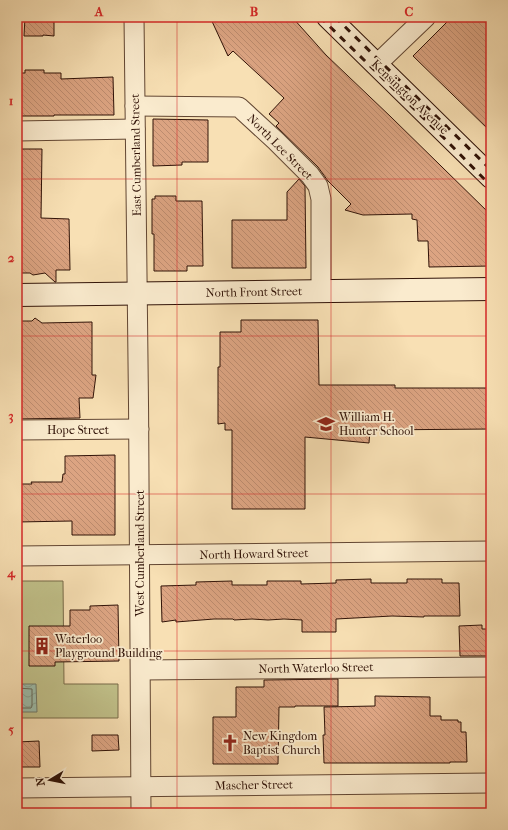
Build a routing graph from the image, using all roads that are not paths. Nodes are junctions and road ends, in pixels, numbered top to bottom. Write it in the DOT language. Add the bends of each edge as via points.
graph roads {
  1 [pos="134,17"];
  2 [pos="328,17"];
  3 [pos="426,17"];
  4 [pos="376,65"];
  5 [pos="135,106"];
  6 [pos="136,129"];
  7 [pos="17,131"];
  8 [pos="491,177"];
  9 [pos="491,290"];
  10 [pos="321,291"];
  11 [pos="138,294"];
  12 [pos="17,295"];
  13 [pos="139,429"];
  14 [pos="17,430"];
  15 [pos="491,551"];
  16 [pos="140,555"];
  17 [pos="17,556"];
  18 [pos="491,667"];
  19 [pos="141,670"];
  20 [pos="491,783"];
  21 [pos="141,786"];
  22 [pos="17,788"];
  23 [pos="141,813"];
  1 -- 5 [label="street, East Cumberland Street"];
  2 -- 4 [label="street, Kensington Avenue"];
  3 -- 4 [label="street"];
  4 -- 8 [label="street, Kensington Avenue"];
  5 -- 6 [label="street, East Cumberland Street"];
  5 -- 10 [label="street, North Lee Street" via="239,107 297,162 318,186 321,199"];
  6 -- 7 [label="street"];
  6 -- 11 [label="street, East Cumberland Street"];
  9 -- 10 [label="street, North Front Street"];
  10 -- 11 [label="street, North Front Street"];
  11 -- 12 [label="street, North Front Street"];
  11 -- 13 [label="street, West Cumberland Street"];
  13 -- 14 [label="street, Hope Street"];
  13 -- 16 [label="street, West Cumberland Street"];
  15 -- 16 [label="street, North Howard Street"];
  16 -- 17 [label="street, North Howard Street"];
  16 -- 19 [label="street, West Cumberland Street"];
  18 -- 19 [label="street, North Waterloo Street"];
  19 -- 21 [label="street, West Cumberland Street"];
  20 -- 21 [label="street, Mascher Street"];
  21 -- 22 [label="street, Mascher Street"];
  21 -- 23 [label="street, West Cumberland Street"];
}
